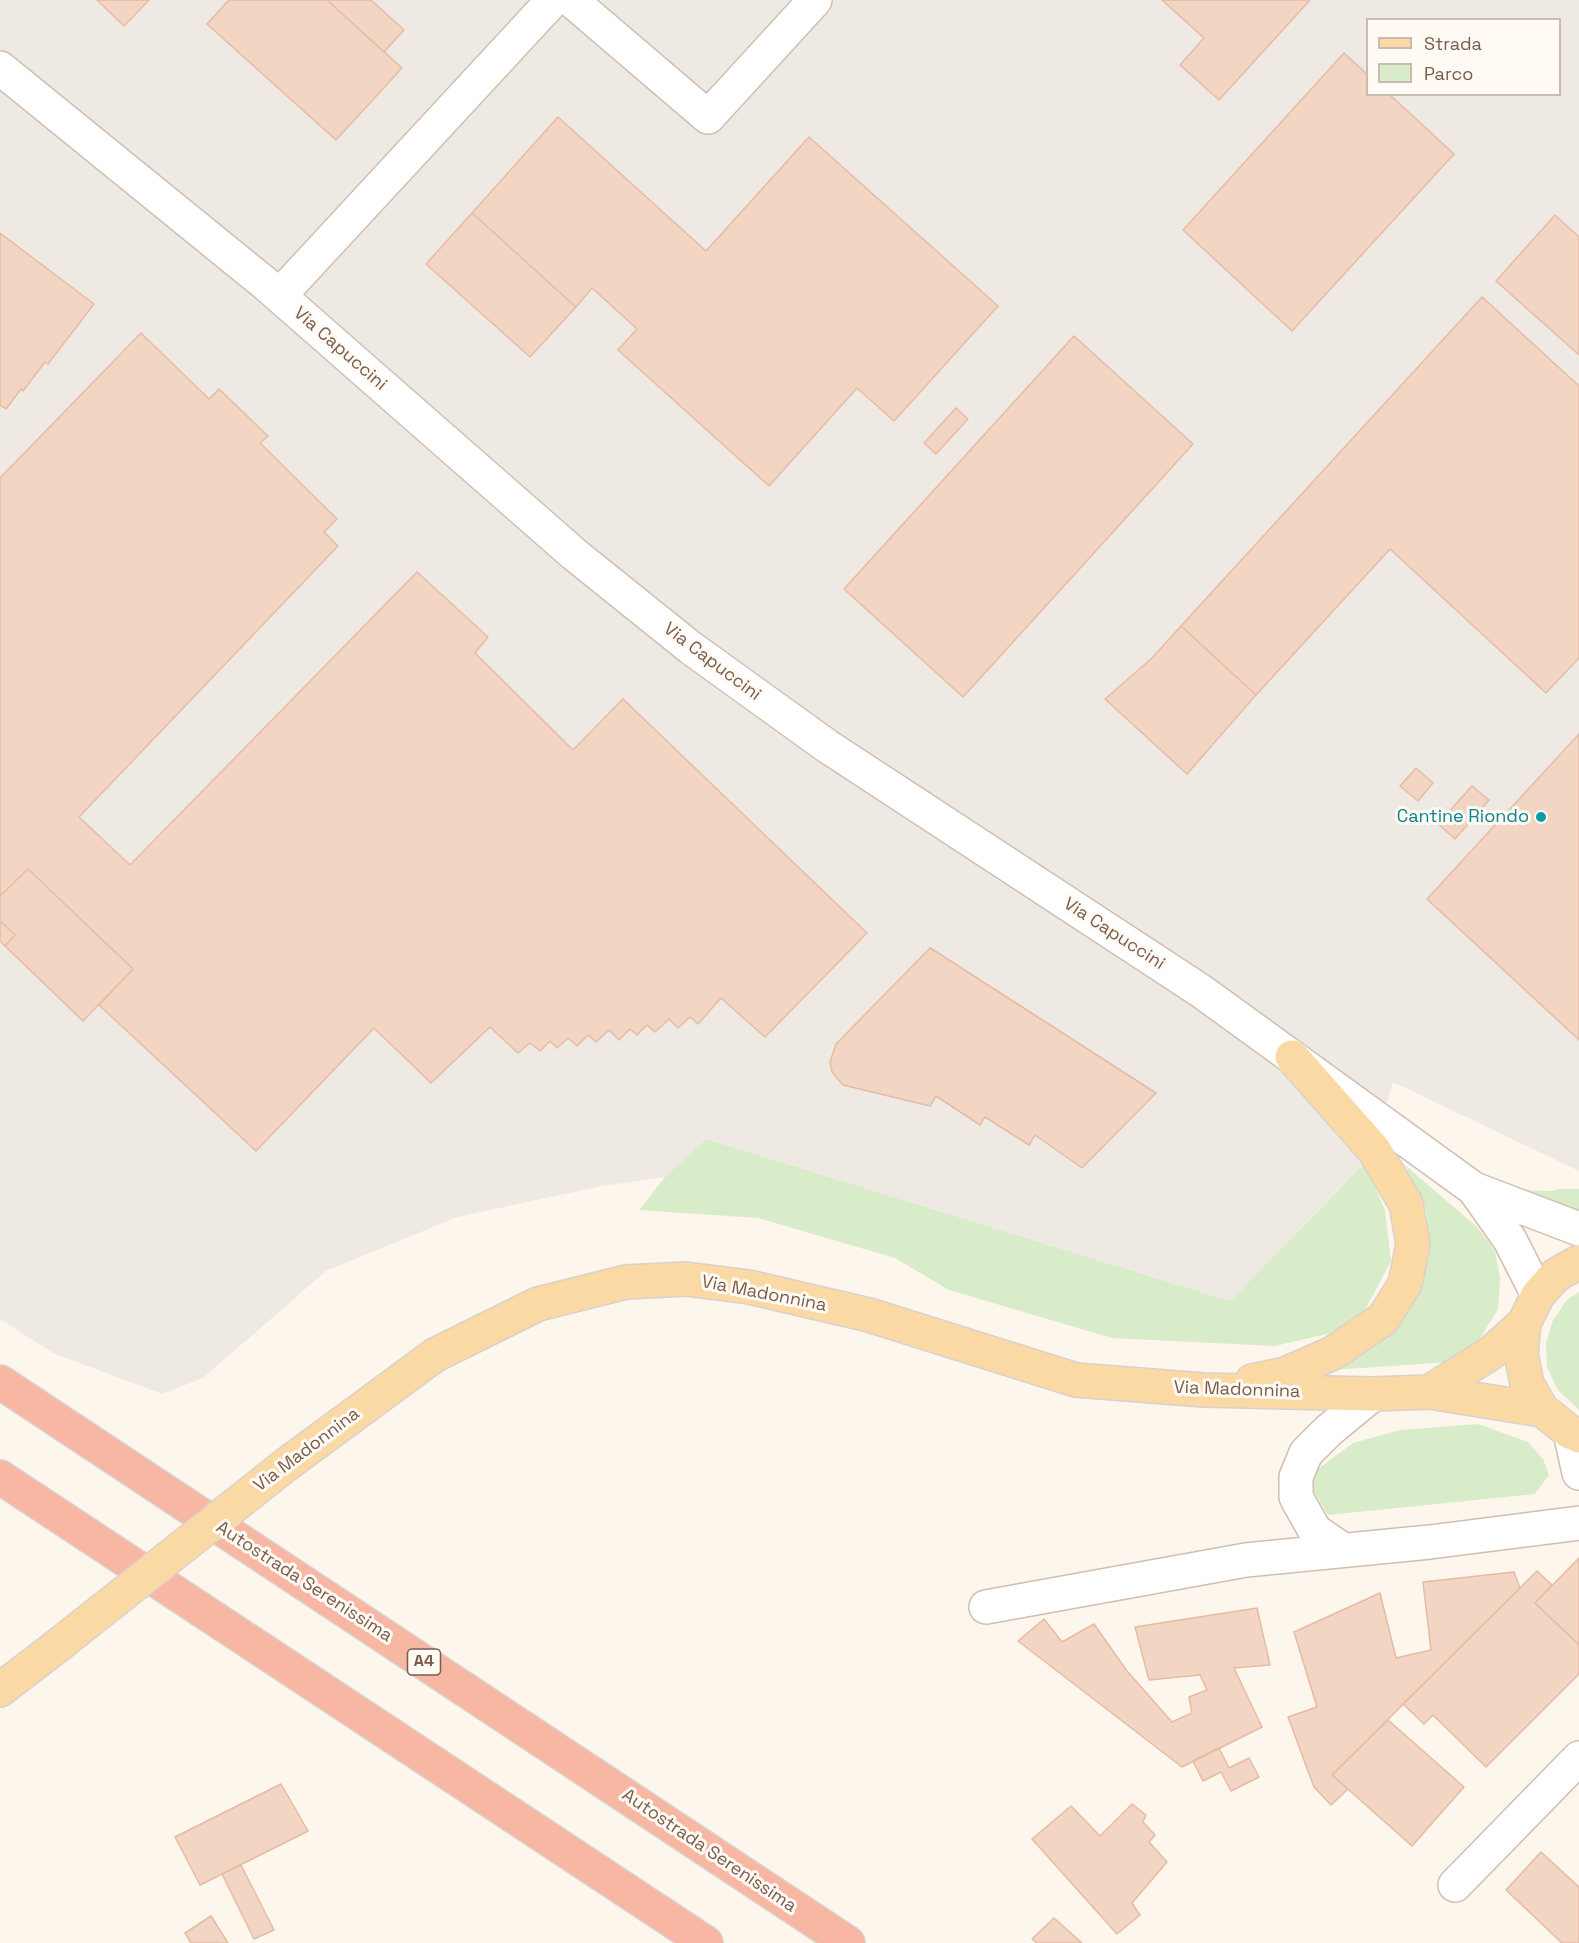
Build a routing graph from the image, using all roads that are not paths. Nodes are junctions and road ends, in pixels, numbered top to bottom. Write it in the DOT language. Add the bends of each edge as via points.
graph roads {
  1 [pos="553,0"];
  2 [pos="571,0"];
  3 [pos="815,0"];
  4 [pos="0,68"];
  5 [pos="280,296"];
  6 [pos="1292,1057"];
  7 [pos="1474,1189"];
  8 [pos="1579,1229"];
  9 [pos="1579,1262"];
  10 [pos="1531,1309"];
  11 [pos="0,1382"];
  12 [pos="1203,1390"];
  13 [pos="1429,1392"];
  14 [pos="1373,1394"];
  15 [pos="1542,1410"];
  16 [pos="1574,1434"];
  17 [pos="1579,1473"];
  18 [pos="0,1477"];
  19 [pos="1579,1523"];
  20 [pos="1343,1550"];
  21 [pos="986,1607"];
  22 [pos="0,1690"];
  23 [pos="1579,1758"];
  24 [pos="1455,1885"];
  25 [pos="706,1943"];
  26 [pos="848,1943"];
  1 -- 5 [label="street"];
  2 -- 3 [label="street" via="708,117"];
  4 -- 5 [label="street, Via Capuccini"];
  5 -- 6 [label="street, Via Capuccini" via="573,554 691,648 827,746 1201,991"];
  6 -- 7 [label="street, Via Capuccini"];
  6 -- 12 [label="main road" via="1374,1150 1406,1204 1413,1244 1406,1284 1383,1319 1333,1353 1285,1374"];
  7 -- 8 [label="street, Via Capuccini"];
  7 -- 10 [label="street, Via Capuccini" via="1510,1240"];
  9 -- 10 [label="main road" via="1556,1275"];
  10 -- 13 [label="main road" via="1491,1353"];
  10 -- 15 [label="main road" via="1521,1354 1527,1384"];
  11 -- 26 [label="highway, Autostrada Serenissima / A4"];
  12 -- 14 [label="main road, Via Madonnina"];
  12 -- 22 [label="main road, Via Madonnina, bridge" via="1076,1380 869,1315 750,1287 686,1280 626,1282 538,1304 435,1355 287,1464"];
  13 -- 14 [label="main road, Via Madonnina"];
  13 -- 15 [label="main road, Via Madonnina"];
  14 -- 20 [label="street" via="1306,1453 1296,1477 1296,1497 1315,1531"];
  15 -- 16 [label="main road"];
  16 -- 17 [label="street"];
  18 -- 25 [label="highway"];
  19 -- 20 [label="street"];
  20 -- 21 [label="street" via="1246,1560"];
  23 -- 24 [label="street"];
}
